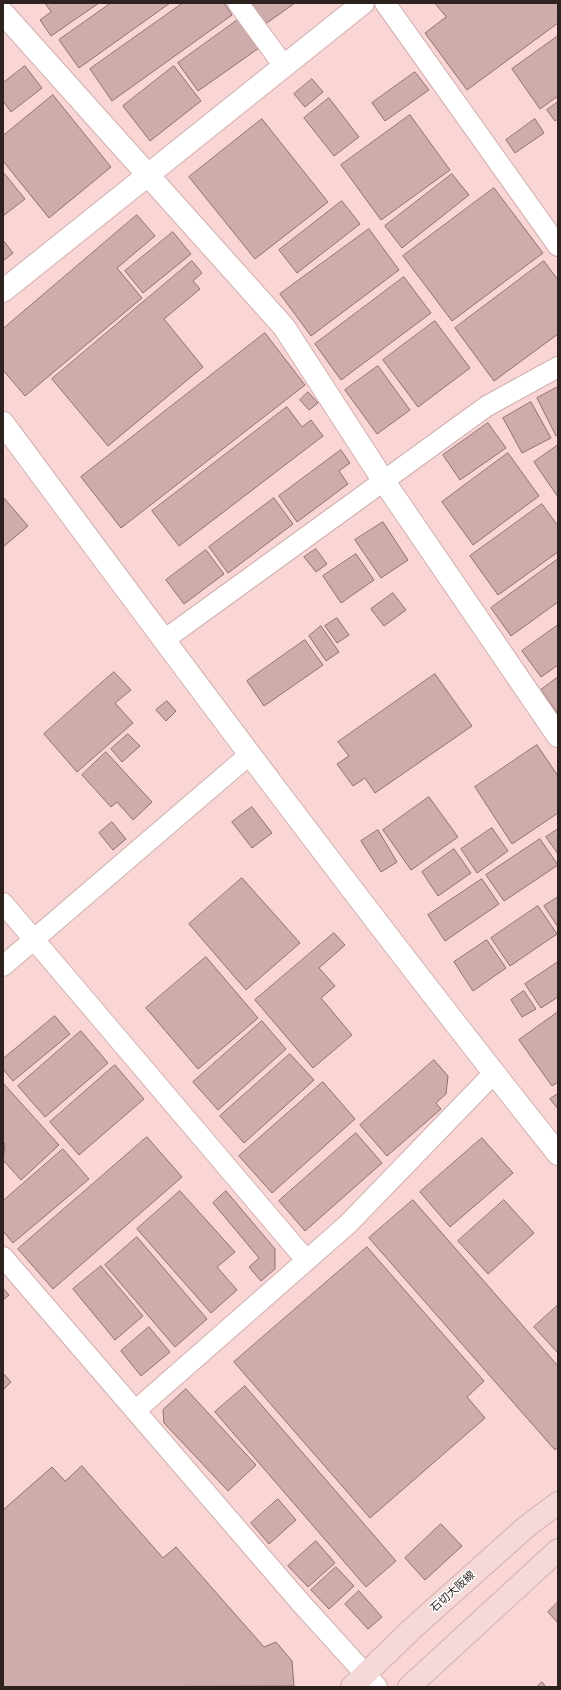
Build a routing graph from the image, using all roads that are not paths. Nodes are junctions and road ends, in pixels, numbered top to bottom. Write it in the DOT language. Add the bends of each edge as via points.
graph roads {
  1 [pos="238,3"];
  2 [pos="363,3"];
  3 [pos="386,3"];
  4 [pos="3,13"];
  5 [pos="284,66"];
  6 [pos="147,175"];
  7 [pos="558,246"];
  8 [pos="3,291"];
  9 [pos="558,367"];
  10 [pos="3,423"];
  11 [pos="383,480"];
  12 [pos="164,640"];
  13 [pos="558,736"];
  14 [pos="249,755"];
  15 [pos="3,903"];
  16 [pos="34,940"];
  17 [pos="3,966"];
  18 [pos="494,1073"];
  19 [pos="558,1154"];
  20 [pos="3,1257"];
  21 [pos="306,1260"];
  22 [pos="135,1411"];
  23 [pos="558,1503"];
  24 [pos="558,1550"];
  25 [pos="364,1683"];
  26 [pos="408,1687"];
  1 -- 5 [label="street"];
  2 -- 5 [label="street"];
  3 -- 7 [label="street"];
  4 -- 6 [label="street"];
  5 -- 6 [label="street"];
  6 -- 8 [label="street"];
  6 -- 11 [label="street" via="284,327"];
  9 -- 11 [label="street" via="487,406"];
  10 -- 12 [label="street"];
  11 -- 12 [label="street"];
  11 -- 13 [label="street"];
  12 -- 14 [label="street"];
  14 -- 16 [label="street"];
  14 -- 18 [label="street"];
  15 -- 16 [label="street"];
  16 -- 17 [label="street"];
  16 -- 21 [label="street"];
  18 -- 19 [label="street"];
  18 -- 21 [label="street" via="348,1224"];
  20 -- 22 [label="street"];
  21 -- 22 [label="street"];
  22 -- 25 [label="street"];
  23 -- 25 [label="main road, 石切大阪線" via="514,1538 413,1628"];
  24 -- 26 [label="main road"];
}
